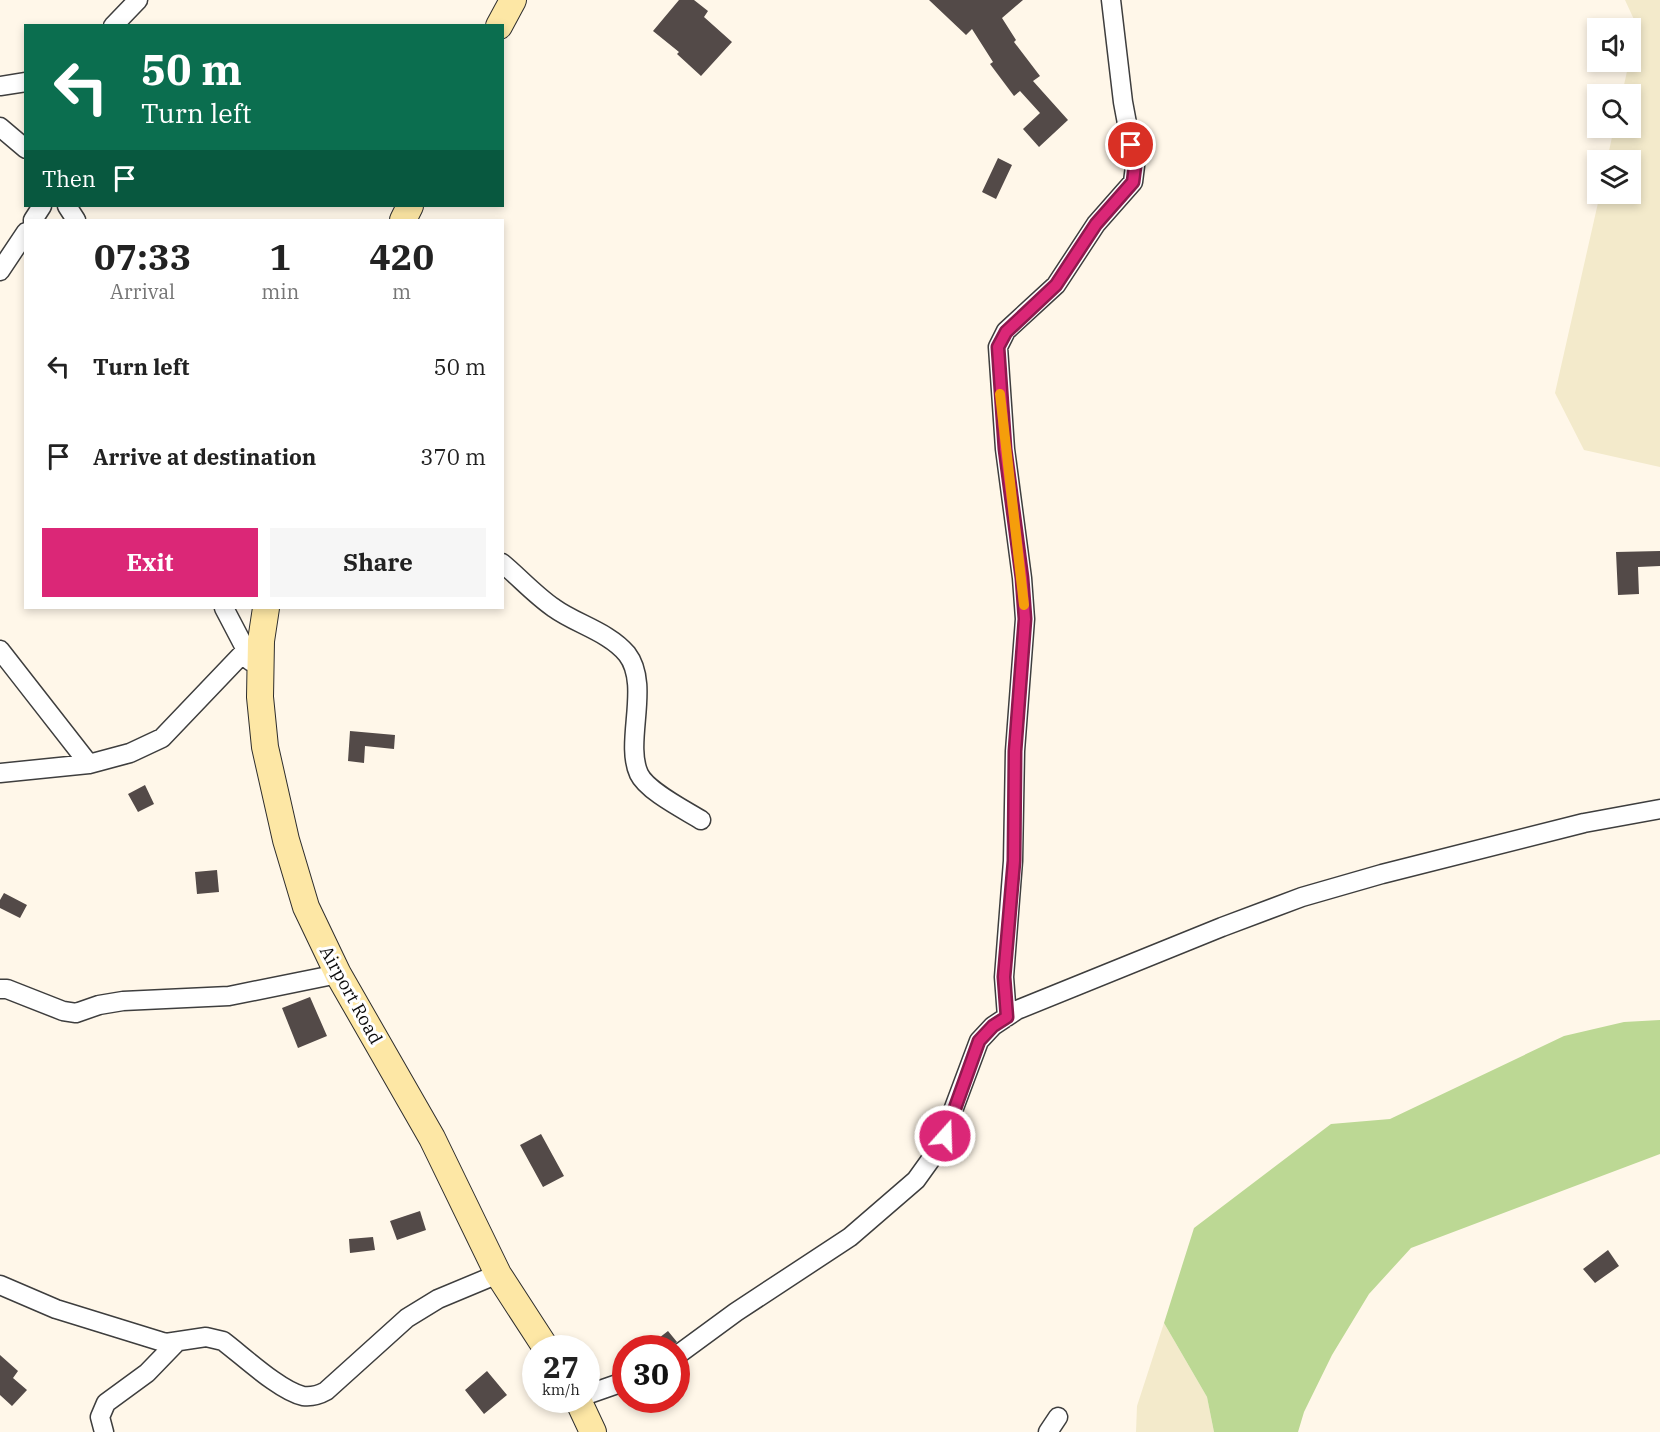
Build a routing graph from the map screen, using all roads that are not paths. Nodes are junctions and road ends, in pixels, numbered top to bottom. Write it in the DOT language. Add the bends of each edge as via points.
graph roads {
  1 [pos="138,0"];
  2 [pos="513,0"];
  3 [pos="1111,0"];
  4 [pos="115,24"];
  5 [pos="501,24"];
  6 [pos="24,82"];
  7 [pos="0,87"];
  8 [pos="0,127"];
  9 [pos="24,147"];
  10 [pos="24,235"];
  11 [pos="0,271"];
  12 [pos="504,565"];
  13 [pos="225,609"];
  14 [pos="266,609"];
  15 [pos="0,650"];
  16 [pos="246,650"];
  17 [pos="260,697"];
  18 [pos="89,764"];
  19 [pos="0,773"];
  20 [pos="1660,809"];
  21 [pos="701,820"];
  22 [pos="338,974"];
  23 [pos="0,989"];
  24 [pos="1007,1017"];
  25 [pos="498,1274"];
  26 [pos="0,1285"];
  27 [pos="538,1335"];
  28 [pos="176,1343"];
  29 [pos="690,1346"];
  30 [pos="584,1413"];
  31 [pos="104,1432"];
  32 [pos="592,1432"];
  1 -- 4 [label="street"];
  2 -- 5 [label="main road"];
  3 -- 24 [label="street" via="1135,166 1133,182 1096,224 1056,285 1006,332 998,347 1005,449 1025,619 1015,751 1014,861 1004,977"];
  6 -- 7 [label="street"];
  8 -- 9 [label="street"];
  10 -- 11 [label="street"];
  12 -- 21 [label="street" via="553,608 602,635 626,654 636,673 636,761 640,776 666,799"];
  13 -- 16 [label="street"];
  14 -- 17 [label="main road, Airport Road"];
  15 -- 18 [label="street"];
  16 -- 17 [label="street"];
  16 -- 18 [label="street" via="162,738 130,753"];
  17 -- 22 [label="main road, Airport Road" via="265,747 286,840 306,907"];
  18 -- 19 [label="street"];
  20 -- 24 [label="street" via="1584,823 1302,897"];
  22 -- 23 [label="street" via="229,996 123,1000 76,1013"];
  22 -- 25 [label="main road, Airport Road" via="432,1138"];
  24 -- 29 [label="street" via="979,1041 939,1148 916,1180 850,1237"];
  25 -- 27 [label="main road, Airport Road"];
  25 -- 28 [label="street" via="438,1299 407,1318 317,1396 287,1389 215,1337"];
  26 -- 28 [label="street" via="56,1310"];
  28 -- 31 [label="street" via="147,1373 106,1403 100,1417"];
  30 -- 32 [label="main road"];
}
